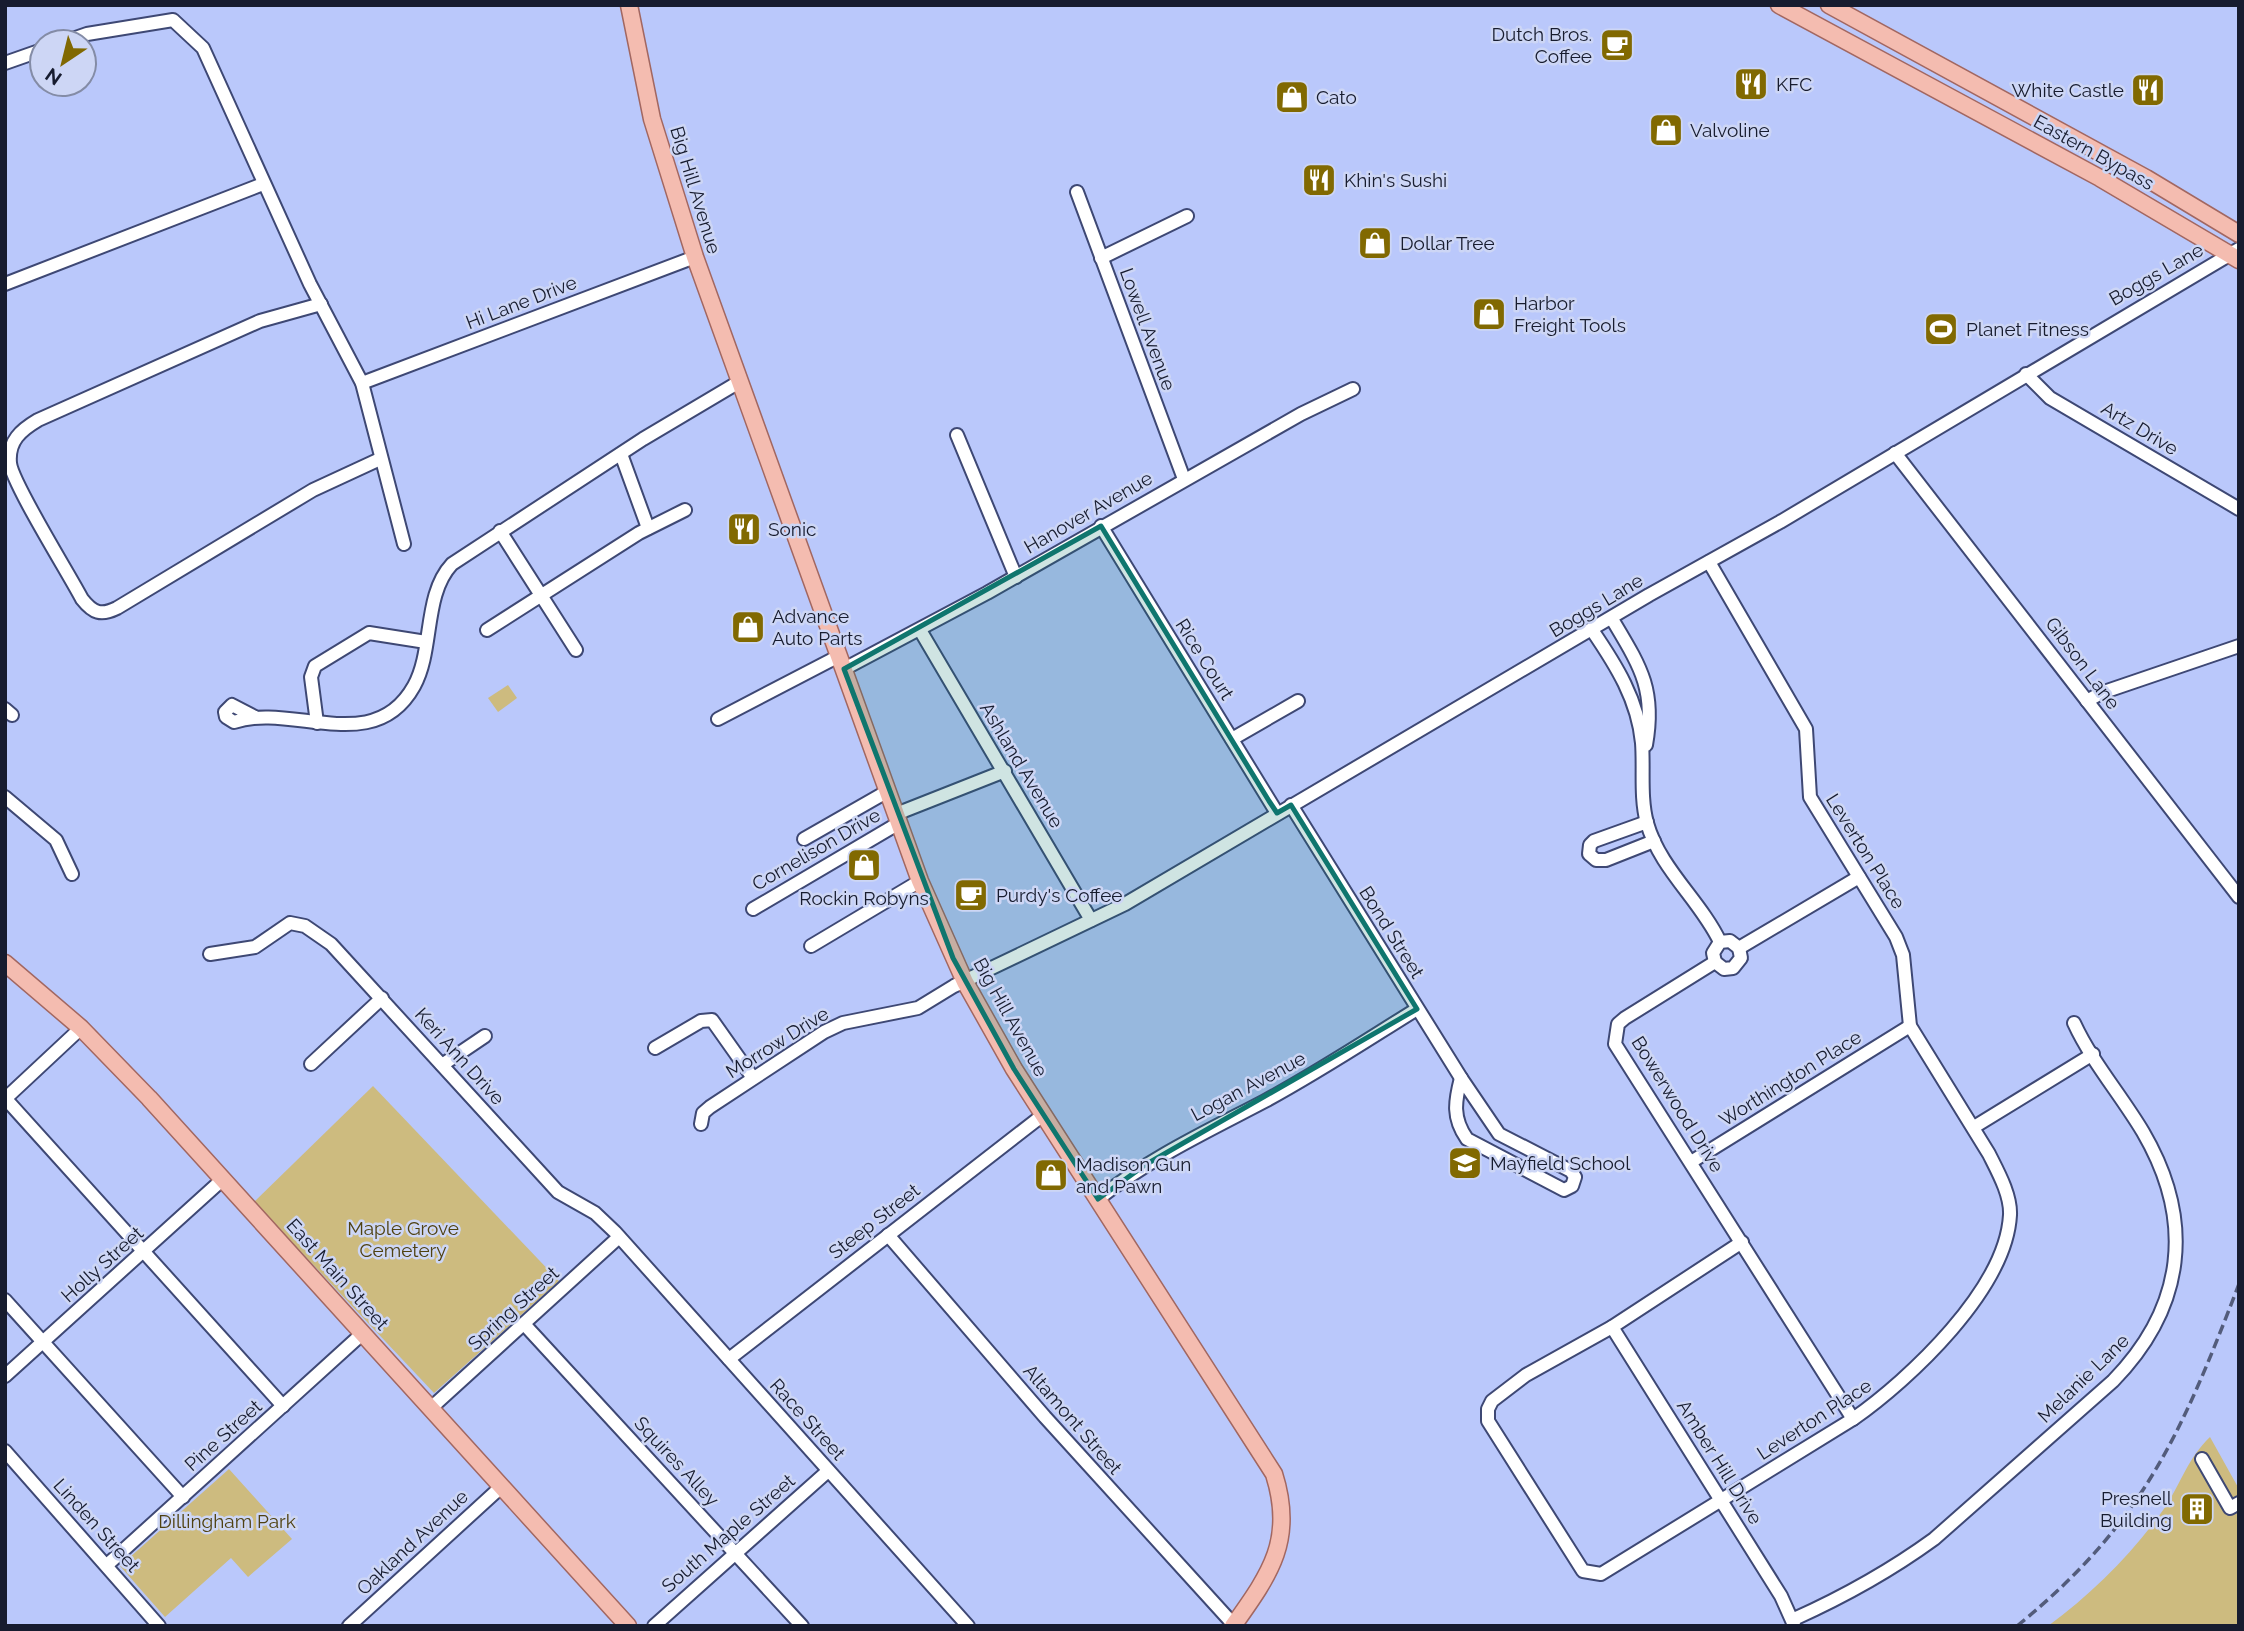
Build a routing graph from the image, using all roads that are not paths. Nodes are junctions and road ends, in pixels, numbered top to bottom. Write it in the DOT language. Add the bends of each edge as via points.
graph roads {
  1 [pos="629,5"];
  2 [pos="1779,5"];
  3 [pos="1829,5"];
  4 [pos="98,32"];
  5 [pos="28,55"];
  6 [pos="5,63"];
  7 [pos="264,184"];
  8 [pos="1077,192"];
  9 [pos="1187,216"];
  10 [pos="2239,234"];
  11 [pos="2236,254"];
  12 [pos="695,257"];
  13 [pos="1101,258"];
  14 [pos="5,284"];
  15 [pos="321,304"];
  16 [pos="2026,374"];
  17 [pos="739,382"];
  18 [pos="362,383"];
  19 [pos="1353,389"];
  20 [pos="957,435"];
  21 [pos="1895,453"];
  22 [pos="621,454"];
  23 [pos="380,458"];
  24 [pos="1184,479"];
  25 [pos="2239,509"];
  26 [pos="685,510"];
  27 [pos="1101,526"];
  28 [pos="648,528"];
  29 [pos="500,531"];
  30 [pos="404,544"];
  31 [pos="1709,562"];
  32 [pos="1016,577"];
  33 [pos="540,596"];
  34 [pos="1612,619"];
  35 [pos="487,630"];
  36 [pos="920,630"];
  37 [pos="1592,631"];
  38 [pos="426,642"];
  39 [pos="2239,646"];
  40 [pos="576,650"];
  41 [pos="841,662"];
  42 [pos="1298,701"];
  43 [pos="2087,701"];
  44 [pos="255,717"];
  45 [pos="718,719"];
  46 [pos="317,723"];
  47 [pos="1232,739"];
  48 [pos="1642,755"];
  49 [pos="1005,771"];
  50 [pos="888,791"];
  51 [pos="5,797"];
  52 [pos="1290,805"];
  53 [pos="1277,813"];
  54 [pos="898,819"];
  55 [pos="1647,822"];
  56 [pos="804,839"];
  57 [pos="1654,841"];
  58 [pos="72,874"];
  59 [pos="1859,877"];
  60 [pos="920,881"];
  61 [pos="2239,897"];
  62 [pos="753,909"];
  63 [pos="1091,920"];
  64 [pos="1720,942"];
  65 [pos="811,946"];
  66 [pos="1739,948"];
  67 [pos="210,954"];
  68 [pos="1715,962"];
  69 [pos="5,963"];
  70 [pos="965,982"];
  71 [pos="382,998"];
  72 [pos="1417,1009"];
  73 [pos="2074,1023"];
  74 [pos="1910,1027"];
  75 [pos="81,1028"];
  76 [pos="485,1036"];
  77 [pos="655,1048"];
  78 [pos="2093,1054"];
  79 [pos="311,1064"];
  80 [pos="443,1065"];
  81 [pos="752,1078"];
  82 [pos="1461,1078"];
  83 [pos="5,1098"];
  84 [pos="1043,1115"];
  85 [pos="701,1124"];
  86 [pos="1974,1127"];
  87 [pos="1691,1162"];
  88 [pos="223,1178"];
  89 [pos="1098,1199"];
  90 [pos="888,1235"];
  91 [pos="619,1237"];
  92 [pos="1742,1242"];
  93 [pos="144,1253"];
  94 [pos="5,1300"];
  95 [pos="524,1324"];
  96 [pos="1612,1327"];
  97 [pos="363,1333"];
  98 [pos="44,1342"];
  99 [pos="729,1359"];
  100 [pos="5,1376"];
  101 [pos="283,1406"];
  102 [pos="431,1408"];
  103 [pos="1853,1419"];
  104 [pos="5,1451"];
  105 [pos="2202,1459"];
  106 [pos="828,1471"];
  107 [pos="501,1487"];
  108 [pos="183,1497"];
  109 [pos="1720,1500"];
  110 [pos="2239,1503"];
  111 [pos="736,1550"];
  112 [pos="107,1565"];
  113 [pos="1794,1623"];
  114 [pos="1233,1625"];
  115 [pos="159,1626"];
  116 [pos="349,1626"];
  117 [pos="628,1626"];
  118 [pos="654,1626"];
  119 [pos="802,1626"];
  120 [pos="968,1626"];
  1 -- 12 [label="main road, Big Hill Avenue" via="652,119"];
  2 -- 11 [label="main road, Eastern Bypass"];
  3 -- 10 [label="main road, Eastern Bypass" via="2146,178"];
  4 -- 7 [label="street" via="173,20 203,48"];
  5 -- 6 [label="street"];
  7 -- 14 [label="street"];
  7 -- 15 [label="street"];
  8 -- 13 [label="street, Lowell Avenue"];
  9 -- 13 [label="street"];
  11 -- 16 [label="street, Boggs Lane"];
  12 -- 17 [label="main road, Big Hill Avenue"];
  12 -- 18 [label="street, Hi Lane Drive"];
  13 -- 24 [label="street, Lowell Avenue"];
  15 -- 18 [label="street"];
  15 -- 23 [label="street" via="260,321 38,420 20,430 10,455 13,472 82,599 101,613 117,608 313,490"];
  16 -- 21 [label="street, Boggs Lane"];
  16 -- 25 [label="street, Artz Drive" via="2050,398"];
  17 -- 22 [label="street"];
  17 -- 41 [label="main road, Big Hill Avenue"];
  18 -- 23 [label="street"];
  19 -- 24 [label="street, Hanover Avenue" via="1323,401"];
  20 -- 32 [label="street"];
  21 -- 31 [label="street, Boggs Lane"];
  21 -- 43 [label="street, Gibson Lane"];
  22 -- 28 [label="street"];
  22 -- 29 [label="street"];
  23 -- 30 [label="street"];
  24 -- 27 [label="street, Hanover Avenue"];
  26 -- 28 [label="street"];
  27 -- 32 [label="street, Hanover Avenue"];
  27 -- 47 [label="street, Rice Court"];
  28 -- 33 [label="street"];
  29 -- 33 [label="street"];
  29 -- 38 [label="street" via="445,572"];
  31 -- 34 [label="street, Boggs Lane"];
  31 -- 59 [label="street, Leverton Place" via="1806,729 1810,797"];
  32 -- 36 [label="street, Hanover Avenue"];
  33 -- 35 [label="street"];
  33 -- 40 [label="street"];
  34 -- 37 [label="street, Boggs Lane"];
  34 -- 48 [label="street" via="1648,689 1651,711"];
  36 -- 41 [label="street, Hanover Avenue"];
  36 -- 49 [label="street, Ashland Avenue"];
  37 -- 48 [label="street" via="1634,703"];
  37 -- 52 [label="street, Boggs Lane"];
  38 -- 46 [label="street" via="417,680 398,706 378,719 354,725"];
  38 -- 46 [label="street" via="369,632 319,662 311,677"];
  39 -- 43 [label="street"];
  41 -- 45 [label="street, Hanover Avenue"];
  41 -- 50 [label="main road, Big Hill Avenue"];
  42 -- 47 [label="street"];
  43 -- 61 [label="street, Gibson Lane"];
  44 -- 46 [label="street"];
  47 -- 53 [label="street, Rice Court"];
  48 -- 55 [label="street"];
  49 -- 54 [label="street, Cornelison Drive"];
  49 -- 63 [label="street, Ashland Avenue"];
  50 -- 54 [label="main road, Big Hill Avenue"];
  50 -- 56 [label="street"];
  51 -- 58 [label="street" via="56,841"];
  52 -- 53 [label="street, Boggs Lane"];
  52 -- 72 [label="street, Bond Street"];
  53 -- 63 [label="street, Boggs Lane"];
  54 -- 60 [label="main road, Big Hill Avenue"];
  54 -- 62 [label="street, Cornelison Drive"];
  55 -- 57 [label="street"];
  55 -- 57 [label="street" via="1594,841 1589,854 1606,860"];
  57 -- 64 [label="street" via="1708,915"];
  59 -- 66 [label="street"];
  59 -- 74 [label="street, Leverton Place" via="1903,955"];
  60 -- 65 [label="street"];
  60 -- 70 [label="main road, Big Hill Avenue"];
  63 -- 70 [label="street, Boggs Lane"];
  64 -- 66 [label="street"];
  64 -- 68 [label="street" via="1713,953"];
  66 -- 68 [label="street" via="1741,958 1733,968 1724,969"];
  67 -- 71 [label="street, Keri Ann Drive" via="245,951 290,923 305,926 340,952"];
  68 -- 87 [label="street, Bowerwood Drive" via="1625,1018 1616,1033 1615,1044 1622,1058"];
  69 -- 75 [label="main road, East Main Street"];
  70 -- 81 [label="street, Morrow Drive" via="911,1011 836,1025"];
  70 -- 84 [label="main road, Big Hill Avenue"];
  71 -- 79 [label="street"];
  71 -- 80 [label="street, Keri Ann Drive"];
  72 -- 82 [label="street, Bond Street"];
  72 -- 89 [label="street, Logan Avenue" via="1284,1090 1145,1166"];
  73 -- 78 [label="street, Melanie Lane"];
  74 -- 86 [label="street, Leverton Place"];
  74 -- 87 [label="street, Worthington Place"];
  75 -- 83 [label="street"];
  75 -- 88 [label="main road, East Main Street"];
  76 -- 80 [label="street"];
  77 -- 81 [label="street" via="701,1021 712,1020"];
  78 -- 86 [label="street"];
  78 -- 113 [label="street, Melanie Lane" via="2143,1132 2165,1175 2173,1204 2174,1276 2151,1336 2113,1381 1934,1539"];
  80 -- 91 [label="street, Keri Ann Drive" via="558,1192 595,1213"];
  81 -- 85 [label="street, Morrow Drive" via="706,1110"];
  82 -- 82 [label="street, Bond Street" via="1455,1114 1468,1139 1564,1190 1572,1186 1575,1177 1571,1171 1499,1135"];
  83 -- 93 [label="street"];
  84 -- 89 [label="main road, Big Hill Avenue"];
  84 -- 90 [label="street, Steep Street"];
  86 -- 103 [label="street, Leverton Place" via="2000,1176 2010,1212 2006,1240 1965,1312 1930,1354"];
  87 -- 92 [label="street, Bowerwood Drive"];
  88 -- 93 [label="street, Holly Street"];
  88 -- 97 [label="main road, East Main Street"];
  89 -- 114 [label="main road, Big Hill Avenue" via="1259,1447 1281,1495 1282,1532 1274,1562"];
  90 -- 99 [label="street, Steep Street"];
  90 -- 114 [label="street, Altamont Street"];
  91 -- 95 [label="street, Spring Street"];
  91 -- 99 [label="street, Race Street"];
  92 -- 96 [label="street, Leverton Place"];
  92 -- 103 [label="street, Bowerwood Drive"];
  93 -- 98 [label="street, Holly Street"];
  93 -- 101 [label="street"];
  94 -- 98 [label="street"];
  95 -- 102 [label="street, Spring Street"];
  95 -- 111 [label="street, Squires Alley"];
  96 -- 109 [label="street, Amber Hill Drive"];
  96 -- 109 [label="street, Leverton Place" via="1526,1375 1492,1401 1488,1421 1583,1571 1593,1575"];
  97 -- 101 [label="street, Pine Street"];
  97 -- 102 [label="main road, East Main Street"];
  98 -- 100 [label="street, Holly Street"];
  98 -- 108 [label="street"];
  99 -- 106 [label="street, Race Street"];
  101 -- 108 [label="street, Pine Street"];
  102 -- 107 [label="main road, East Main Street"];
  103 -- 109 [label="street, Leverton Place"];
  104 -- 112 [label="street, Linden Street"];
  105 -- 110 [label="street" via="2230,1508"];
  106 -- 111 [label="street, South Maple Street"];
  106 -- 120 [label="street, Race Street"];
  107 -- 116 [label="street, Oakland Avenue"];
  107 -- 117 [label="main road, East Main Street"];
  108 -- 112 [label="street, Pine Street"];
  109 -- 113 [label="street, Amber Hill Drive"];
  111 -- 118 [label="street, South Maple Street"];
  111 -- 119 [label="street, Squires Alley"];
  112 -- 115 [label="street, Linden Street"];
}
